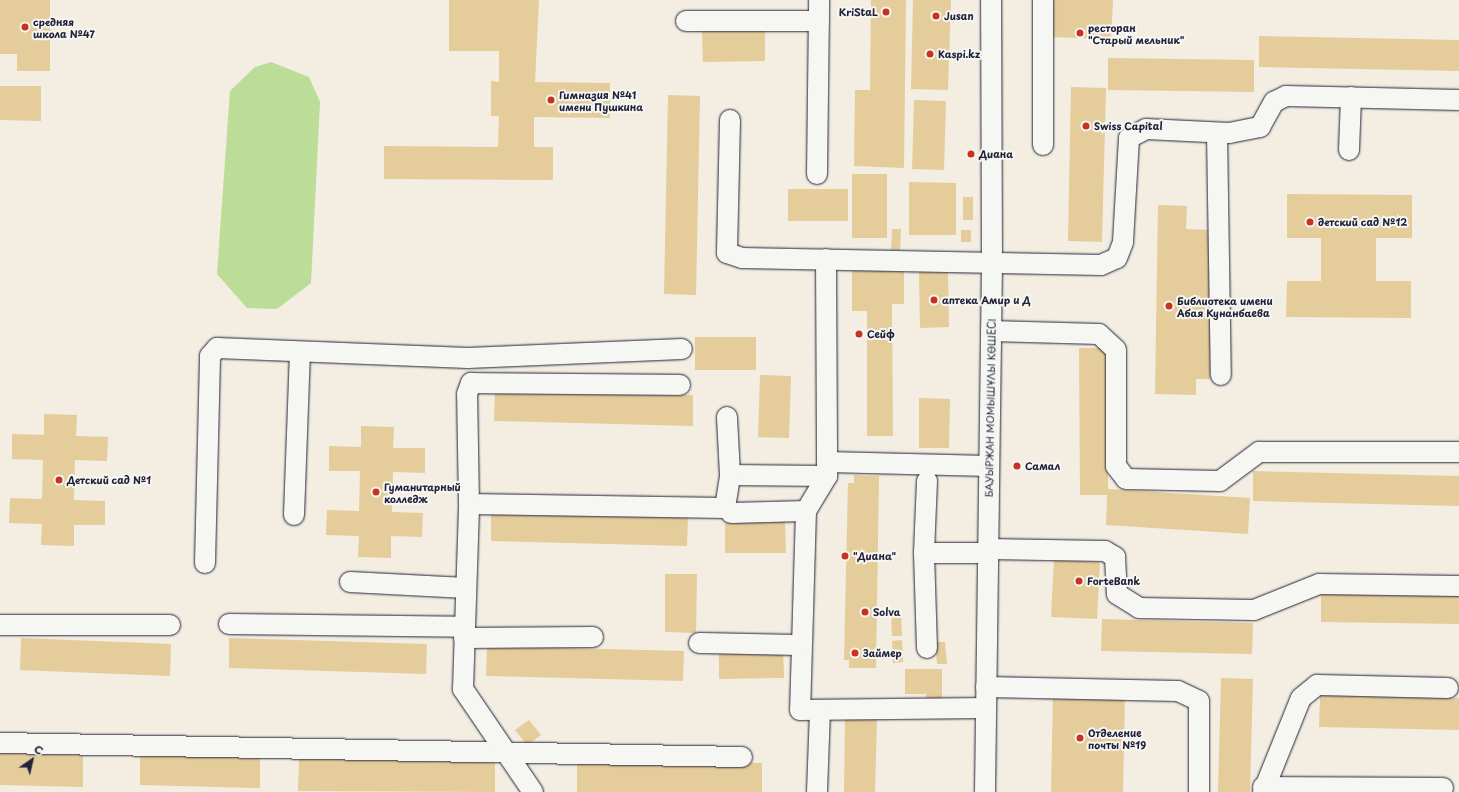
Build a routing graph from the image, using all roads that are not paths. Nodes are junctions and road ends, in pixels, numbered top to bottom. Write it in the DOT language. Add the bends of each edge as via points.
graph roads {
  1 [pos="819,0"];
  2 [pos="991,0"];
  3 [pos="1043,0"];
  4 [pos="686,20"];
  5 [pos="819,21"];
  6 [pos="1352,97"];
  7 [pos="1459,100"];
  8 [pos="730,120"];
  9 [pos="1217,133"];
  10 [pos="1043,145"];
  11 [pos="1349,150"];
  12 [pos="817,174"];
  13 [pos="826,259"];
  14 [pos="992,261"];
  15 [pos="991,331"];
  16 [pos="682,349"];
  17 [pos="300,352"];
  18 [pos="468,358"];
  19 [pos="1221,375"];
  20 [pos="471,383"];
  21 [pos="680,385"];
  22 [pos="727,417"];
  23 [pos="1459,452"];
  24 [pos="989,466"];
  25 [pos="827,469"];
  26 [pos="730,475"];
  27 [pos="927,481"];
  28 [pos="469,504"];
  29 [pos="806,511"];
  30 [pos="731,514"];
  31 [pos="294,515"];
  32 [pos="988,551"];
  33 [pos="924,553"];
  34 [pos="205,563"];
  35 [pos="350,582"];
  36 [pos="1459,586"];
  37 [pos="466,588"];
  38 [pos="229,624"];
  39 [pos="0,625"];
  40 [pos="170,625"];
  41 [pos="464,633"];
  42 [pos="593,637"];
  43 [pos="699,644"];
  44 [pos="800,645"];
  45 [pos="927,648"];
  46 [pos="986,687"];
  47 [pos="1448,688"];
  48 [pos="986,708"];
  49 [pos="820,710"];
  50 [pos="0,743"];
  51 [pos="508,754"];
  52 [pos="742,757"];
  53 [pos="1443,788"];
  54 [pos="1263,789"];
  55 [pos="533,792"];
  56 [pos="817,792"];
  57 [pos="985,792"];
  58 [pos="1199,792"];
  1 -- 5 [label="street"];
  2 -- 14 [label="street, БАУЫРЖАН МОМЫШҰЛЫ КӨШЕСІ"];
  3 -- 10 [label="street"];
  4 -- 5 [label="street"];
  5 -- 12 [label="street"];
  6 -- 7 [label="street"];
  6 -- 9 [label="street" via="1286,96 1274,102 1260,127"];
  6 -- 11 [label="street"];
  8 -- 13 [label="street" via="727,253 742,258"];
  9 -- 14 [label="street" via="1146,129 1129,138 1123,242 1117,258 1101,265"];
  9 -- 19 [label="street"];
  13 -- 14 [label="street"];
  13 -- 25 [label="street"];
  14 -- 15 [label="street, БАУЫРЖАН МОМЫШҰЛЫ КӨШЕСІ"];
  15 -- 23 [label="street" via="1099,334 1116,350 1116,466 1126,479 1220,481 1259,452"];
  15 -- 24 [label="street, БАУЫРЖАН МОМЫШҰЛЫ КӨШЕСІ"];
  16 -- 18 [label="street"];
  17 -- 18 [label="street"];
  17 -- 31 [label="street"];
  17 -- 34 [label="street" via="217,348 210,356"];
  18 -- 20 [label="street"];
  20 -- 21 [label="street"];
  20 -- 28 [label="street" via="467,394"];
  22 -- 26 [label="street"];
  24 -- 25 [label="street"];
  24 -- 32 [label="street, БАУЫРЖАН МОМЫШҰЛЫ КӨШЕСІ"];
  25 -- 26 [label="street"];
  25 -- 29 [label="street"];
  26 -- 28 [label="street" via="725,508"];
  27 -- 33 [label="street"];
  28 -- 37 [label="street"];
  29 -- 30 [label="street"];
  29 -- 44 [label="street"];
  32 -- 33 [label="street"];
  32 -- 36 [label="street" via="1105,551 1115,557 1117,594 1139,608 1254,610 1319,584"];
  32 -- 46 [label="street, БАУЫРЖАН МОМЫШҰЛЫ КӨШЕСІ"];
  33 -- 45 [label="street"];
  35 -- 37 [label="street"];
  37 -- 41 [label="street"];
  38 -- 41 [label="street"];
  39 -- 40 [label="street"];
  41 -- 42 [label="street"];
  41 -- 51 [label="street" via="463,689"];
  43 -- 44 [label="street"];
  44 -- 49 [label="street" via="800,710"];
  46 -- 48 [label="street, БАУЫРЖАН МОМЫШҰЛЫ КӨШЕСІ"];
  46 -- 58 [label="street" via="1178,691 1185,694 1199,701"];
  47 -- 54 [label="street" via="1317,686 1301,698"];
  48 -- 49 [label="street"];
  48 -- 57 [label="street, БАУЫРЖАН МОМЫШҰЛЫ КӨШЕСІ"];
  49 -- 56 [label="street"];
  50 -- 51 [label="street"];
  51 -- 52 [label="street"];
  51 -- 55 [label="street"];
  53 -- 54 [label="street"];
}
